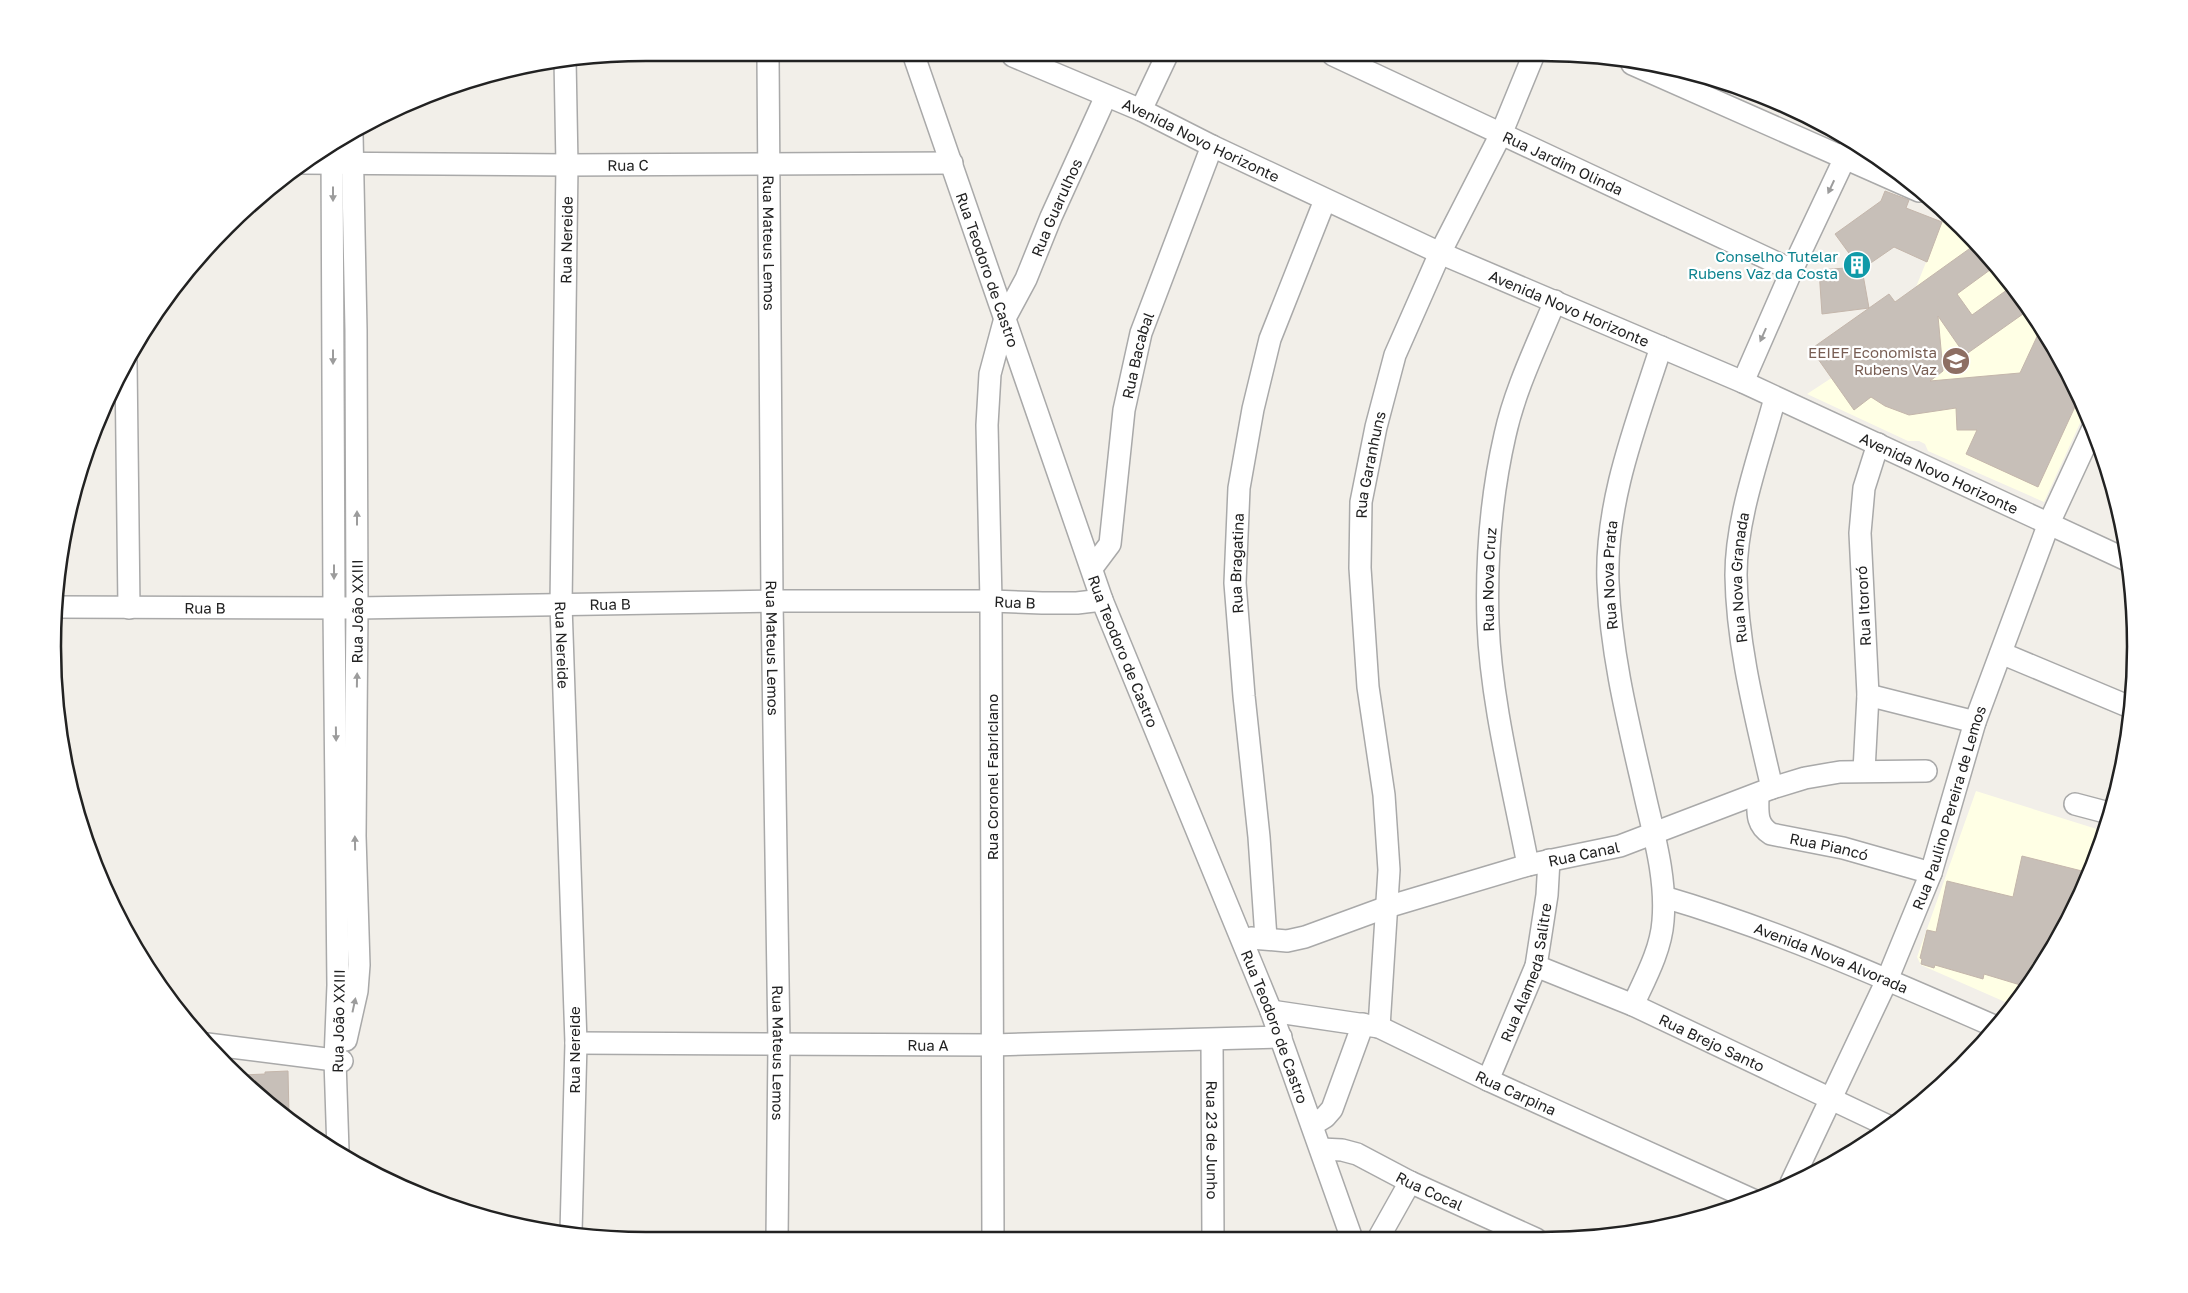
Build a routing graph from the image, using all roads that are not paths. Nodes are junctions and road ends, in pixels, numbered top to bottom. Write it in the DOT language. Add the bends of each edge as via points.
graph roads {
  1 [pos="768,61"];
  2 [pos="916,61"];
  3 [pos="1024,61"];
  4 [pos="1164,61"];
  5 [pos="1346,61"];
  6 [pos="1531,61"];
  7 [pos="565,67"];
  8 [pos="1649,71"];
  9 [pos="1106,96"];
  10 [pos="1141,110"];
  11 [pos="1502,132"];
  12 [pos="346,145"];
  13 [pos="1212,146"];
  14 [pos="1848,151"];
  15 [pos="339,157"];
  16 [pos="321,160"];
  17 [pos="952,163"];
  18 [pos="770,164"];
  19 [pos="567,165"];
  20 [pos="1879,168"];
  21 [pos="1325,200"];
  22 [pos="1440,253"];
  23 [pos="1792,270"];
  24 [pos="1555,301"];
  25 [pos="1005,318"];
  26 [pos="1662,347"];
  27 [pos="126,380"];
  28 [pos="1742,382"];
  29 [pos="1775,398"];
  30 [pos="2088,438"];
  31 [pos="1878,444"];
  32 [pos="2049,524"];
  33 [pos="2120,557"];
  34 [pos="1092,568"];
  35 [pos="1102,600"];
  36 [pos="772,601"];
  37 [pos="991,601"];
  38 [pos="561,604"];
  39 [pos="63,607"];
  40 [pos="129,608"];
  41 [pos="334,608"];
  42 [pos="357,608"];
  43 [pos="2001,653"];
  44 [pos="1868,695"];
  45 [pos="2123,704"];
  46 [pos="1974,722"];
  47 [pos="1864,771"];
  48 [pos="1926,771"];
  49 [pos="1765,791"];
  50 [pos="2075,804"];
  51 [pos="2103,811"];
  52 [pos="1654,834"];
  53 [pos="1539,862"];
  54 [pos="1931,872"];
  55 [pos="1664,897"];
  56 [pos="1387,907"];
  57 [pos="1240,937"];
  58 [pos="1266,938"];
  59 [pos="1536,966"];
  60 [pos="1887,980"];
  61 [pos="1633,1006"];
  62 [pos="1271,1011"];
  63 [pos="1989,1024"];
  64 [pos="1371,1026"];
  65 [pos="1281,1037"];
  66 [pos="1212,1040"];
  67 [pos="576,1043"];
  68 [pos="779,1044"];
  69 [pos="219,1045"];
  70 [pos="993,1045"];
  71 [pos="339,1060"];
  72 [pos="1488,1080"];
  73 [pos="1831,1100"];
  74 [pos="1881,1123"];
  75 [pos="1312,1125"];
  76 [pos="338,1143"];
  77 [pos="1320,1149"];
  78 [pos="1796,1173"];
  79 [pos="1410,1182"];
  80 [pos="1743,1196"];
  81 [pos="571,1227"];
  82 [pos="777,1232"];
  83 [pos="993,1232"];
  84 [pos="1213,1232"];
  85 [pos="1350,1232"];
  86 [pos="1382,1232"];
  87 [pos="1521,1232"];
  1 -- 18 [label="street, Rua Mateus Lemos"];
  2 -- 17 [label="street, Rua Teodoro de Castro"];
  3 -- 9 [label="street, Avenida Novo Horizonte"];
  4 -- 10 [label="street"];
  5 -- 11 [label="street, Rua Jardim Olinda"];
  6 -- 11 [label="street, Rua Garanhuns"];
  7 -- 19 [label="street, Rua Nereide"];
  8 -- 14 [label="street"];
  9 -- 10 [label="street, Avenida Novo Horizonte"];
  9 -- 25 [label="street, Rua Guarulhos" via="1026,278"];
  10 -- 13 [label="street, Avenida Novo Horizonte"];
  11 -- 22 [label="street, Rua Garanhuns"];
  11 -- 23 [label="street, Rua Jardim Olinda"];
  12 -- 15 [label="street, Rua João XXIII"];
  13 -- 21 [label="street, Avenida Novo Horizonte"];
  13 -- 34 [label="street, Rua Bacabal" via="1141,333 1124,410 1110,544"];
  14 -- 20 [label="street"];
  14 -- 23 [label="street, one-way"];
  15 -- 16 [label="street, Rua C"];
  15 -- 19 [label="street, Rua C"];
  15 -- 41 [label="street, Rua João XXIII, one-way"];
  42 -- 15 [label="street, Rua João XXIII, one-way" via="356,340"];
  17 -- 18 [label="street, Rua C"];
  17 -- 25 [label="street, Rua Teodoro de Castro"];
  18 -- 19 [label="street, Rua C"];
  18 -- 36 [label="street, Rua Mateus Lemos"];
  19 -- 38 [label="street, Rua Nereide"];
  21 -- 22 [label="street, Avenida Novo Horizonte"];
  21 -- 58 [label="street, Rua Bragatina" via="1270,339 1239,488 1236,583 1244,696 1260,837"];
  22 -- 24 [label="street, Avenida Novo Horizonte"];
  22 -- 56 [label="street, Rua Garanhuns" via="1395,355 1361,502 1360,568 1368,687 1384,795 1389,870"];
  23 -- 28 [label="street, one-way"];
  24 -- 26 [label="street, Avenida Novo Horizonte"];
  24 -- 53 [label="street, Rua Nova Cruz" via="1518,388 1505,434 1495,485 1488,555 1488,624 1494,679"];
  25 -- 34 [label="street, Rua Teodoro de Castro"];
  25 -- 37 [label="street, Rua Coronel Fabriciano" via="990,374"];
  26 -- 28 [label="street, Avenida Novo Horizonte"];
  26 -- 52 [label="street, Rua Nova Prata" via="1622,469 1608,579 1618,681"];
  27 -- 40 [label="street"];
  28 -- 29 [label="street, Avenida Novo Horizonte"];
  29 -- 31 [label="street, Avenida Novo Horizonte"];
  29 -- 49 [label="street, Rua Nova Granada" via="1741,527 1736,574 1740,633"];
  30 -- 32 [label="street, Rua Paulino Pereira de Lemos"];
  31 -- 32 [label="street, Avenida Novo Horizonte"];
  31 -- 44 [label="street, Rua Itororó" via="1864,488 1860,533"];
  32 -- 33 [label="street, Avenida Novo Horizonte"];
  32 -- 43 [label="street, Rua Paulino Pereira de Lemos"];
  34 -- 35 [label="street, Rua Teodoro de Castro"];
  35 -- 37 [label="street, Rua B" via="1077,603"];
  35 -- 57 [label="street, Rua Teodoro de Castro"];
  36 -- 37 [label="street, Rua B"];
  36 -- 38 [label="street, Rua B"];
  36 -- 68 [label="street, Rua Mateus Lemos"];
  37 -- 70 [label="street, Rua Coronel Fabriciano"];
  38 -- 42 [label="street, Rua B"];
  38 -- 67 [label="street, Rua Nereide"];
  39 -- 40 [label="street, Rua B"];
  40 -- 41 [label="street, Rua B"];
  41 -- 42 [label="street, Rua B"];
  41 -- 71 [label="street, Rua João XXIII, one-way"];
  71 -- 42 [label="street, Rua João XXIII, one-way" via="358,980 355,836"];
  43 -- 45 [label="street"];
  43 -- 46 [label="street, Rua Paulino Pereira de Lemos"];
  44 -- 46 [label="street"];
  44 -- 47 [label="street, Rua Itororó"];
  46 -- 54 [label="street, Rua Paulino Pereira de Lemos"];
  47 -- 48 [label="street, Rua Canal"];
  47 -- 49 [label="street, Rua Canal" via="1805,778"];
  49 -- 52 [label="street, Rua Canal"];
  49 -- 54 [label="street, Rua Piancó" via="1759,822 1771,834 1843,848"];
  50 -- 51 [label="street"];
  52 -- 53 [label="street, Rua Canal" via="1620,846"];
  52 -- 55 [label="street, Rua Nova Prata"];
  53 -- 56 [label="street, Rua Canal"];
  53 -- 59 [label="street, Rua Alameda Salitre" via="1547,895"];
  54 -- 60 [label="street, Rua Paulino Pereira de Lemos"];
  55 -- 60 [label="street, Avenida Nova Alvorada" via="1709,910"];
  55 -- 61 [label="street, Rua Nova Prata" via="1660,940"];
  56 -- 58 [label="street, Rua Canal" via="1305,937 1287,941"];
  56 -- 64 [label="street, Rua Garanhuns"];
  57 -- 58 [label="street, Rua Canal"];
  57 -- 62 [label="street, Rua Teodoro de Castro"];
  59 -- 61 [label="street, Rua Brejo Santo"];
  59 -- 72 [label="street, Rua Alameda Salitre"];
  60 -- 63 [label="street, Avenida Nova Alvorada"];
  60 -- 73 [label="street, Rua Paulino Pereira de Lemos"];
  61 -- 73 [label="street, Rua Brejo Santo"];
  62 -- 64 [label="street, Rua Carpina"];
  62 -- 65 [label="street, Rua Teodoro de Castro"];
  64 -- 72 [label="street, Rua Carpina"];
  64 -- 75 [label="street, Rua Garanhuns" via="1332,1109"];
  65 -- 66 [label="street, Rua A"];
  65 -- 75 [label="street, Rua Teodoro de Castro"];
  66 -- 70 [label="street, Rua A"];
  66 -- 84 [label="street, Rua 23 de Junho"];
  67 -- 68 [label="street, Rua A"];
  67 -- 81 [label="street, Rua Nereide"];
  68 -- 70 [label="street, Rua A"];
  68 -- 82 [label="street, Rua Mateus Lemos"];
  69 -- 71 [label="street"];
  70 -- 83 [label="street, Rua Coronel Fabriciano"];
  71 -- 76 [label="street, Rua João XXIII"];
  72 -- 80 [label="street, Rua Carpina"];
  73 -- 74 [label="street, Rua Brejo Santo"];
  73 -- 78 [label="street, Rua Paulino Pereira de Lemos"];
  75 -- 77 [label="street, Rua Teodoro de Castro"];
  77 -- 79 [label="street, Rua Cocal" via="1357,1154"];
  77 -- 85 [label="street, Rua Teodoro de Castro"];
  79 -- 86 [label="street"];
  79 -- 87 [label="street, Rua Cocal"];
}
